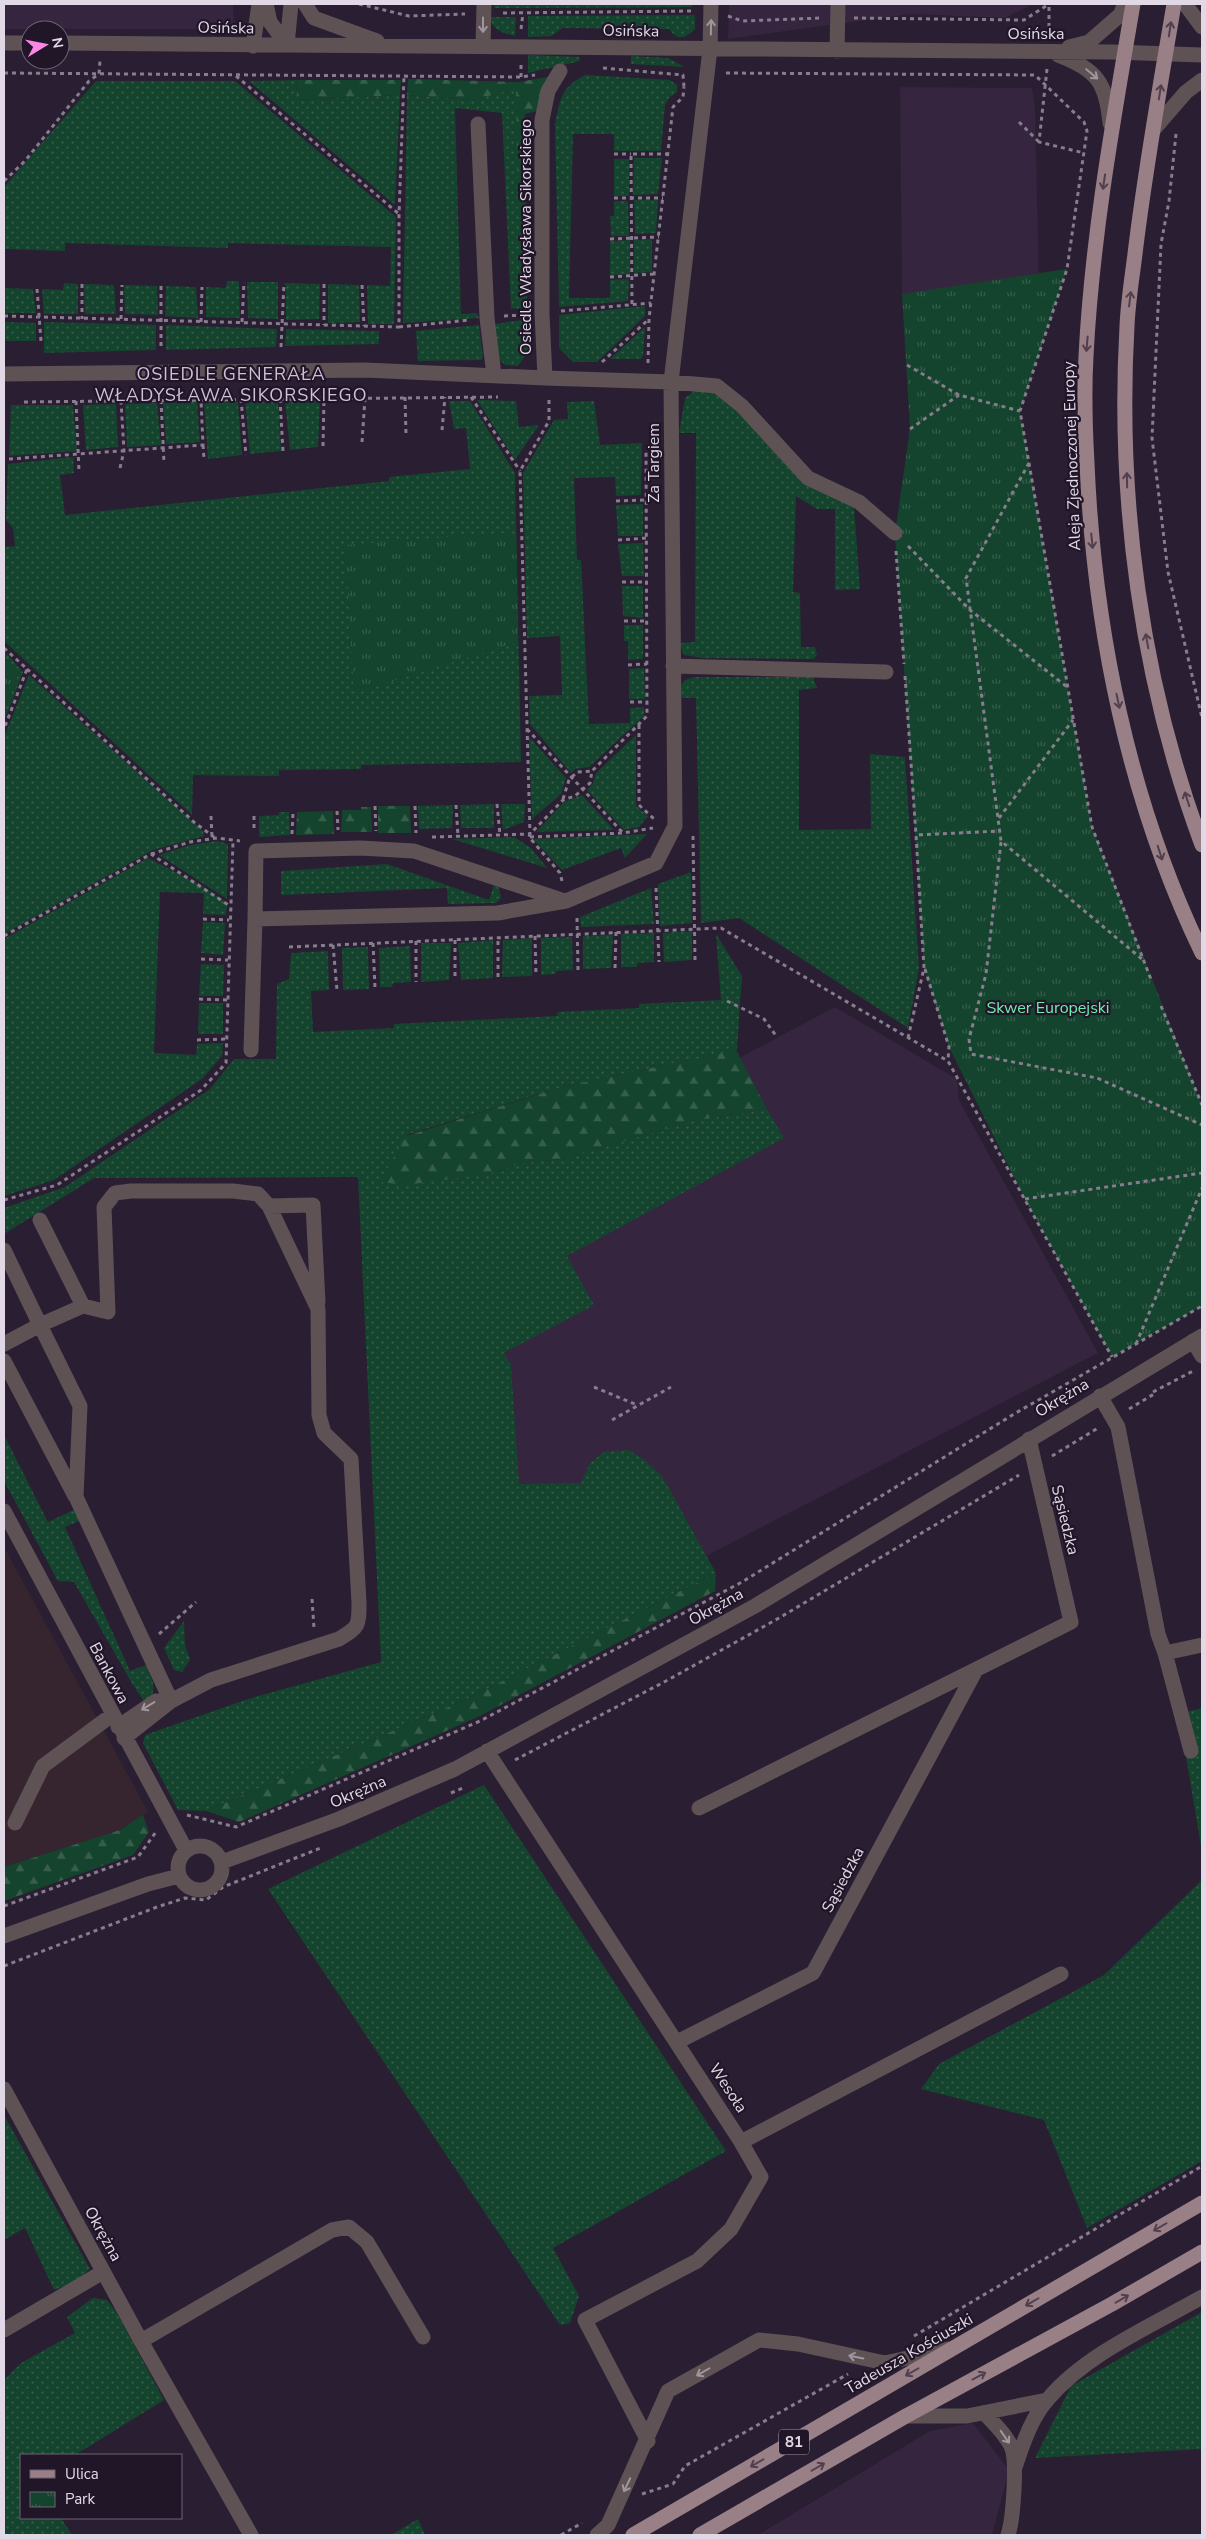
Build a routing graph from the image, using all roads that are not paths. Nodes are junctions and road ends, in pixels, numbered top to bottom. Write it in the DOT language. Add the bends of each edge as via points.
graph roads {
  1 [pos="259,4"];
  2 [pos="266,4"];
  3 [pos="291,4"];
  4 [pos="305,4"];
  5 [pos="1125,4"];
  6 [pos="1133,4"];
  7 [pos="1174,4"];
  8 [pos="1185,4"];
  9 [pos="706,9"];
  10 [pos="483,10"];
  11 [pos="838,11"];
  12 [pos="1202,27"];
  13 [pos="4,43"];
  14 [pos="20,43"];
  15 [pos="70,43"];
  16 [pos="287,45"];
  17 [pos="385,45"];
  18 [pos="253,46"];
  19 [pos="483,46"];
  20 [pos="710,50"];
  21 [pos="837,51"];
  22 [pos="1049,52"];
  23 [pos="1124,52"];
  24 [pos="1166,55"];
  25 [pos="1202,55"];
  26 [pos="560,71"];
  27 [pos="1202,80"];
  28 [pos="478,124"];
  29 [pos="1154,129"];
  30 [pos="1111,134"];
  31 [pos="4,374"];
  32 [pos="494,375"];
  33 [pos="545,378"];
  34 [pos="671,382"];
  35 [pos="895,533"];
  36 [pos="672,666"];
  37 [pos="886,672"];
  38 [pos="1202,845"];
  39 [pos="566,901"];
  40 [pos="256,919"];
  41 [pos="1202,953"];
  42 [pos="251,1050"];
  43 [pos="269,1206"];
  44 [pos="40,1220"];
  45 [pos="4,1250"];
  46 [pos="82,1306"];
  47 [pos="318,1309"];
  48 [pos="40,1325"];
  49 [pos="1198,1338"];
  50 [pos="4,1344"];
  51 [pos="1202,1356"];
  52 [pos="4,1361"];
  53 [pos="1100,1396"];
  54 [pos="1029,1438"];
  55 [pos="76,1497"];
  56 [pos="4,1511"];
  57 [pos="1202,1645"];
  58 [pos="1165,1653"];
  59 [pos="976,1670"];
  60 [pos="171,1701"];
  61 [pos="118,1727"];
  62 [pos="487,1751"];
  63 [pos="1191,1752"];
  64 [pos="699,1808"];
  65 [pos="15,1822"];
  66 [pos="186,1850"];
  67 [pos="222,1862"];
  68 [pos="179,1876"];
  69 [pos="4,1936"];
  70 [pos="1061,1974"];
  71 [pos="677,2042"];
  72 [pos="4,2089"];
  73 [pos="741,2142"];
  74 [pos="1202,2203"];
  75 [pos="1202,2252"];
  76 [pos="103,2272"];
  77 [pos="1202,2297"];
  78 [pos="4,2330"];
  79 [pos="423,2337"];
  80 [pos="141,2341"];
  81 [pos="954,2348"];
  82 [pos="1047,2400"];
  83 [pos="984,2413"];
  84 [pos="906,2416"];
  85 [pos="648,2441"];
  86 [pos="1015,2467"];
  87 [pos="251,2535"];
  88 [pos="597,2535"];
  89 [pos="633,2535"];
  90 [pos="700,2535"];
  91 [pos="1008,2535"];
  1 -- 18 [label="street"];
  2 -- 16 [label="street" via="270,22"];
  3 -- 16 [label="street"];
  4 -- 17 [label="street" via="314,18"];
  5 -- 22 [label="street" via="1120,15 1089,42"];
  6 -- 23 [label="main road, Aleja Zjednoczonej Europy"];
  24 -- 7 [label="main road, one-way"];
  8 -- 12 [label="street"];
  20 -- 9 [label="street, one-way"];
  10 -- 19 [label="street, one-way"];
  11 -- 21 [label="street"];
  13 -- 14 [label="street"];
  15 -- 18 [label="street, Osińska"];
  16 -- 17 [label="street, Osińska"];
  16 -- 18 [label="street, Osińska"];
  17 -- 19 [label="street, Osińska"];
  19 -- 20 [label="street, Osińska"];
  20 -- 21 [label="street, Osińska"];
  20 -- 34 [label="street, Za Targiem"];
  21 -- 22 [label="street, Osińska"];
  22 -- 23 [label="street, Osińska"];
  22 -- 30 [label="street, one-way" via="1076,62 1098,79 1108,97"];
  23 -- 24 [label="street, Osińska"];
  23 -- 30 [label="main road, Aleja Zjednoczonej Europy"];
  24 -- 25 [label="street, Osińska"];
  29 -- 24 [label="main road, one-way"];
  26 -- 33 [label="street, Osiedle Władysława Sikorskiego" via="548,91 542,120"];
  27 -- 29 [label="street" via="1186,92"];
  28 -- 32 [label="street" via="487,318"];
  38 -- 29 [label="main road, one-way" via="1159,701 1135,570 1128,490 1127,325"];
  30 -- 41 [label="main road, Aleja Zjednoczonej Europy, one-way" via="1096,235 1086,358 1089,515 1098,591 1126,740 1164,866"];
  31 -- 32 [label="street, Osiedle Władysława Sikorskiego" via="365,370"];
  32 -- 33 [label="street, Osiedle Władysława Sikorskiego"];
  33 -- 34 [label="street, Osiedle Władysława Sikorskiego"];
  34 -- 35 [label="street, Osiedle Władysława Sikorskiego" via="717,386 742,406 808,478 858,502"];
  34 -- 36 [label="street, Za Targiem"];
  36 -- 37 [label="street"];
  36 -- 39 [label="street, Za Targiem" via="675,826 656,863"];
  39 -- 40 [label="street, Za Targiem" via="498,912"];
  39 -- 40 [label="street" via="414,851 360,848 256,851"];
  40 -- 42 [label="street"];
  43 -- 46 [label="street" via="258,1194 233,1190 115,1193 104,1207 108,1312"];
  43 -- 47 [label="street"];
  43 -- 47 [label="street" via="313,1205"];
  44 -- 46 [label="street"];
  45 -- 48 [label="street"];
  46 -- 48 [label="street"];
  47 -- 60 [label="street" via="319,1415 324,1433 351,1459 359,1623 339,1639 211,1680"];
  48 -- 50 [label="street"];
  48 -- 55 [label="street" via="80,1406"];
  49 -- 51 [label="street"];
  49 -- 53 [label="street, Okrężna"];
  52 -- 55 [label="street"];
  53 -- 54 [label="street, Okrężna"];
  53 -- 58 [label="street" via="1118,1426 1158,1634"];
  54 -- 59 [label="street, Sąsiedzka" via="1071,1622"];
  54 -- 62 [label="street, Okrężna" via="755,1606"];
  55 -- 60 [label="street"];
  56 -- 61 [label="street, Bankowa"];
  57 -- 58 [label="street"];
  58 -- 63 [label="street"];
  59 -- 64 [label="street, Sąsiedzka"];
  59 -- 71 [label="street, Sąsiedzka" via="812,1973"];
  60 -- 61 [label="street"];
  61 -- 65 [label="street" via="43,1766"];
  61 -- 66 [label="street, Bankowa"];
  62 -- 67 [label="street, Okrężna" via="455,1769 339,1819"];
  62 -- 71 [label="street, Wesoła"];
  66 -- 67 [label="street" via="200,1845 214,1850"];
  66 -- 68 [label="street" via="178,1862"];
  67 -- 68 [label="street" via="222,1874 217,1884 207,1890 195,1890 185,1885"];
  68 -- 69 [label="street"];
  70 -- 73 [label="street"];
  71 -- 73 [label="street, Wesoła"];
  72 -- 76 [label="street, Okrężna"];
  73 -- 85 [label="street, Wesoła" via="761,2176 730,2229 696,2261 585,2320"];
  74 -- 81 [label="main road, Tadeusza Kościuszki / 81, one-way"];
  84 -- 75 [label="main road, 81, one-way"];
  76 -- 78 [label="street"];
  76 -- 80 [label="street, Okrężna"];
  77 -- 82 [label="street" via="1080,2367"];
  79 -- 80 [label="street" via="367,2242 349,2227 332,2230"];
  80 -- 87 [label="street, Okrężna"];
  81 -- 85 [label="street, one-way" via="886,2363 798,2344 759,2340 668,2392"];
  81 -- 89 [label="main road, Tadeusza Kościuszki / 81, one-way"];
  82 -- 83 [label="street"];
  82 -- 86 [label="street" via="1027,2432"];
  83 -- 84 [label="street"];
  83 -- 86 [label="street, one-way" via="1012,2447"];
  90 -- 84 [label="main road, 81, one-way"];
  85 -- 88 [label="street, one-way" via="608,2525"];
  86 -- 91 [label="street"];
}
